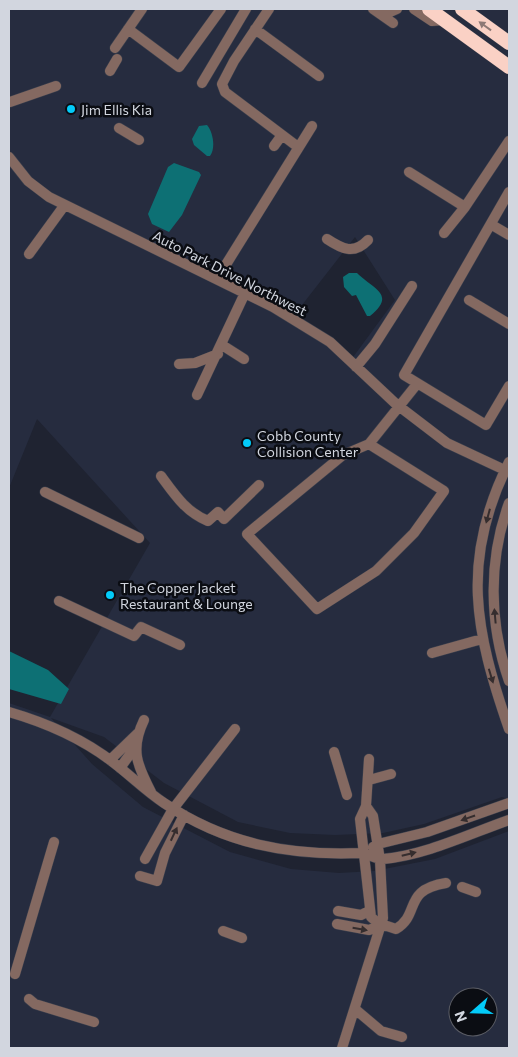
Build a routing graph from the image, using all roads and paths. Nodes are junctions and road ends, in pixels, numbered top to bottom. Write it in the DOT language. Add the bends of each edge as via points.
graph roads {
  1 [pos="142,9"];
  2 [pos="221,9"];
  3 [pos="246,9"];
  4 [pos="269,9"];
  5 [pos="397,9"];
  6 [pos="414,9"];
  7 [pos="429,9"];
  8 [pos="462,9"];
  9 [pos="376,10"];
  10 [pos="444,20"];
  11 [pos="393,23"];
  12 [pos="128,29"];
  13 [pos="255,30"];
  14 [pos="509,43"];
  15 [pos="115,48"];
  16 [pos="117,59"];
  17 [pos="509,67"];
  18 [pos="110,71"];
  19 [pos="319,76"];
  20 [pos="202,83"];
  21 [pos="56,86"];
  22 [pos="10,102"];
  23 [pos="312,126"];
  24 [pos="119,128"];
  25 [pos="282,135"];
  26 [pos="139,140"];
  27 [pos="509,141"];
  28 [pos="274,146"];
  29 [pos="298,147"];
  30 [pos="509,154"];
  31 [pos="9,157"];
  32 [pos="498,158"];
  33 [pos="409,172"];
  34 [pos="509,192"];
  35 [pos="64,206"];
  36 [pos="466,207"];
  37 [pos="492,225"];
  38 [pos="444,233"];
  39 [pos="509,235"];
  40 [pos="327,239"];
  41 [pos="368,240"];
  42 [pos="29,254"];
  43 [pos="217,279"];
  44 [pos="412,286"];
  45 [pos="244,293"];
  46 [pos="469,300"];
  47 [pos="509,324"];
  48 [pos="220,350"];
  49 [pos="244,359"];
  50 [pos="179,364"];
  51 [pos="356,367"];
  52 [pos="417,384"];
  53 [pos="509,386"];
  54 [pos="198,395"];
  55 [pos="399,407"];
  56 [pos="369,444"];
  57 [pos="508,468"];
  58 [pos="161,476"];
  59 [pos="259,485"];
  60 [pos="46,492"];
  61 [pos="509,503"];
  62 [pos="139,538"];
  63 [pos="60,601"];
  64 [pos="482,639"];
  65 [pos="180,645"];
  66 [pos="432,653"];
  67 [pos="509,681"];
  68 [pos="9,712"];
  69 [pos="144,720"];
  70 [pos="235,729"];
  71 [pos="509,729"];
  72 [pos="138,733"];
  73 [pos="136,746"];
  74 [pos="334,752"];
  75 [pos="369,759"];
  76 [pos="110,760"];
  77 [pos="120,768"];
  78 [pos="391,774"];
  79 [pos="369,780"];
  80 [pos="153,795"];
  81 [pos="366,803"];
  82 [pos="509,803"];
  83 [pos="173,809"];
  84 [pos="184,815"];
  85 [pos="509,820"];
  86 [pos="54,842"];
  87 [pos="378,844"];
  88 [pos="152,845"];
  89 [pos="165,853"];
  90 [pos="364,853"];
  91 [pos="145,859"];
  92 [pos="380,860"];
  93 [pos="140,876"];
  94 [pos="446,883"];
  95 [pos="462,887"];
  96 [pos="476,892"];
  97 [pos="338,911"];
  98 [pos="369,911"];
  99 [pos="337,924"];
  100 [pos="382,925"];
  101 [pos="223,931"];
  102 [pos="242,938"];
  103 [pos="15,974"];
  104 [pos="29,999"];
  105 [pos="355,1009"];
  106 [pos="94,1022"];
  107 [pos="402,1037"];
  108 [pos="342,1048"];
  1 -- 12 [label="street"];
  2 -- 12 [label="street" via="179,67"];
  3 -- 20 [label="street"];
  4 -- 13 [label="street"];
  5 -- 9 [label="street" via="388,13"];
  6 -- 10 [label="street" via="432,21"];
  7 -- 10 [label="highway"];
  14 -- 8 [label="highway, one-way"];
  9 -- 11 [label="street"];
  10 -- 17 [label="highway"];
  12 -- 15 [label="street"];
  13 -- 19 [label="street"];
  13 -- 25 [label="street" via="234,60 222,88"];
  16 -- 18 [label="street"];
  21 -- 22 [label="street"];
  23 -- 29 [label="street"];
  24 -- 26 [label="street"];
  25 -- 28 [label="street"];
  25 -- 29 [label="street"];
  27 -- 32 [label="street"];
  29 -- 43 [label="street"];
  30 -- 32 [label="street"];
  31 -- 35 [label="street, Auto Park Drive Northwest" via="28,181"];
  32 -- 36 [label="street"];
  33 -- 36 [label="street"];
  34 -- 37 [label="street"];
  35 -- 42 [label="street"];
  35 -- 43 [label="street, Auto Park Drive Northwest"];
  36 -- 38 [label="street"];
  37 -- 39 [label="street"];
  37 -- 52 [label="street" via="404,375"];
  40 -- 41 [label="street" via="350,250 359,248"];
  43 -- 45 [label="street, Auto Park Drive Northwest"];
  44 -- 51 [label="street" via="375,344"];
  45 -- 48 [label="street"];
  45 -- 51 [label="street, Auto Park Drive Northwest" via="330,342"];
  46 -- 47 [label="street"];
  48 -- 49 [label="street"];
  48 -- 50 [label="street" via="195,363"];
  48 -- 54 [label="street"];
  51 -- 55 [label="street, Auto Park Drive Northwest"];
  52 -- 53 [label="street" via="486,425"];
  52 -- 55 [label="street"];
  55 -- 56 [label="street"];
  55 -- 57 [label="street, Auto Park Drive Northwest" via="447,442"];
  56 -- 56 [label="street" via="444,491 414,533 376,571 317,609 247,534 343,454"];
  57 -- 64 [label="street, one-way" via="490,509 479,560 478,604"];
  58 -- 59 [label="street" via="194,516 208,521 218,512 224,518"];
  60 -- 62 [label="street"];
  67 -- 61 [label="street, one-way" via="499,643 493,594 498,545"];
  63 -- 65 [label="street" via="134,636 141,627"];
  64 -- 66 [label="street"];
  64 -- 71 [label="street, one-way" via="488,668"];
  68 -- 76 [label="street" via="59,729"];
  69 -- 72 [label="street"];
  70 -- 83 [label="street"];
  72 -- 73 [label="street"];
  72 -- 76 [label="street"];
  73 -- 77 [label="street"];
  73 -- 80 [label="street" via="138,765"];
  74 -- 81 [label="street" via="345,795"];
  75 -- 79 [label="street"];
  76 -- 77 [label="street"];
  77 -- 80 [label="street"];
  78 -- 79 [label="street"];
  79 -- 81 [label="street"];
  80 -- 83 [label="street"];
  81 -- 87 [label="street" via="374,816"];
  81 -- 90 [label="street" via="360,820"];
  82 -- 87 [label="street, one-way" via="419,834"];
  83 -- 84 [label="street"];
  83 -- 88 [label="street"];
  89 -- 84 [label="street, one-way"];
  84 -- 90 [label="street" via="246,842 318,855"];
  92 -- 85 [label="street, one-way" via="430,848"];
  86 -- 103 [label="street"];
  87 -- 90 [label="street"];
  87 -- 92 [label="street"];
  88 -- 89 [label="street"];
  88 -- 91 [label="street"];
  89 -- 93 [label="street" via="157,881"];
  90 -- 92 [label="street"];
  90 -- 98 [label="street"];
  92 -- 100 [label="street"];
  94 -- 100 [label="street" via="419,893 402,925 396,929"];
  95 -- 96 [label="street"];
  97 -- 98 [label="street" via="361,915"];
  98 -- 100 [label="street"];
  99 -- 100 [label="street, one-way" via="369,930"];
  100 -- 105 [label="street"];
  101 -- 102 [label="street"];
  104 -- 106 [label="street"];
  105 -- 107 [label="street" via="380,1032"];
  105 -- 108 [label="street"];
}
